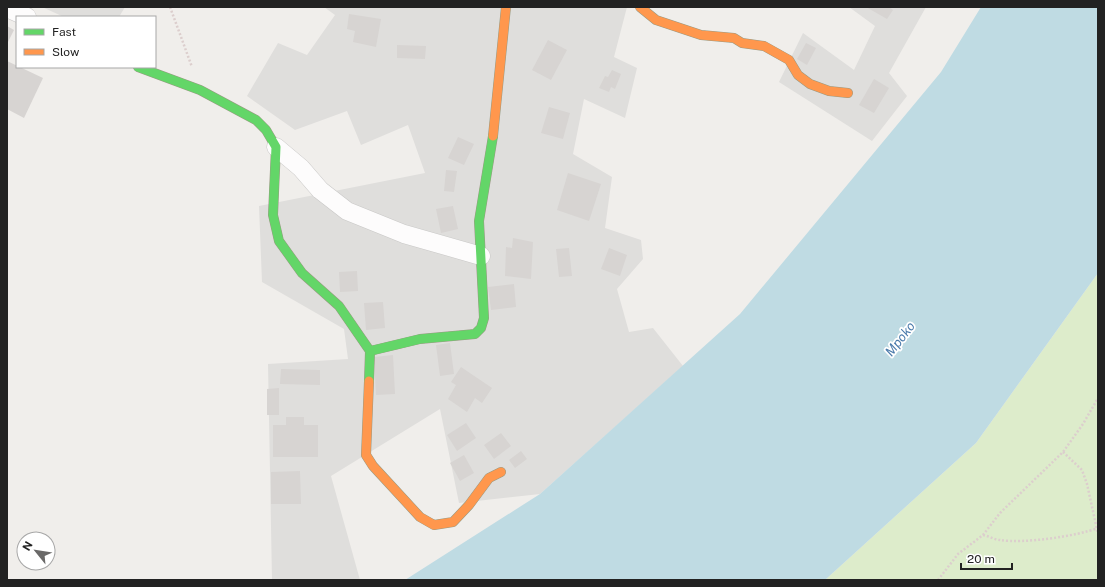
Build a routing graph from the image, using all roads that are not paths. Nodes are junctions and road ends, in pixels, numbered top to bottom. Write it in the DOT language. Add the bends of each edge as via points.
graph roads {
  1 [pos="506,7"];
  2 [pos="640,7"];
  3 [pos="7,8"];
  4 [pos="25,16"];
  5 [pos="141,68"];
  6 [pos="848,94"];
  7 [pos="276,147"];
  8 [pos="481,256"];
  9 [pos="370,351"];
  10 [pos="502,472"];
  1 -- 8 [label="street" via="496,121 479,220"];
  2 -- 6 [label="street" via="656,20 701,35 734,38 742,43 764,46 789,60 798,76 810,84"];
  3 -- 4 [label="street"];
  5 -- 7 [label="street" via="200,90 256,120 266,130"];
  7 -- 8 [label="street" via="301,168 320,190 347,211 404,234"];
  7 -- 9 [label="street" via="273,215 279,240 302,273 340,306"];
  8 -- 9 [label="street" via="484,318 481,328 475,334 420,339"];
  9 -- 10 [label="street" via="366,456 420,517 434,525 453,522 488,478"];
}
